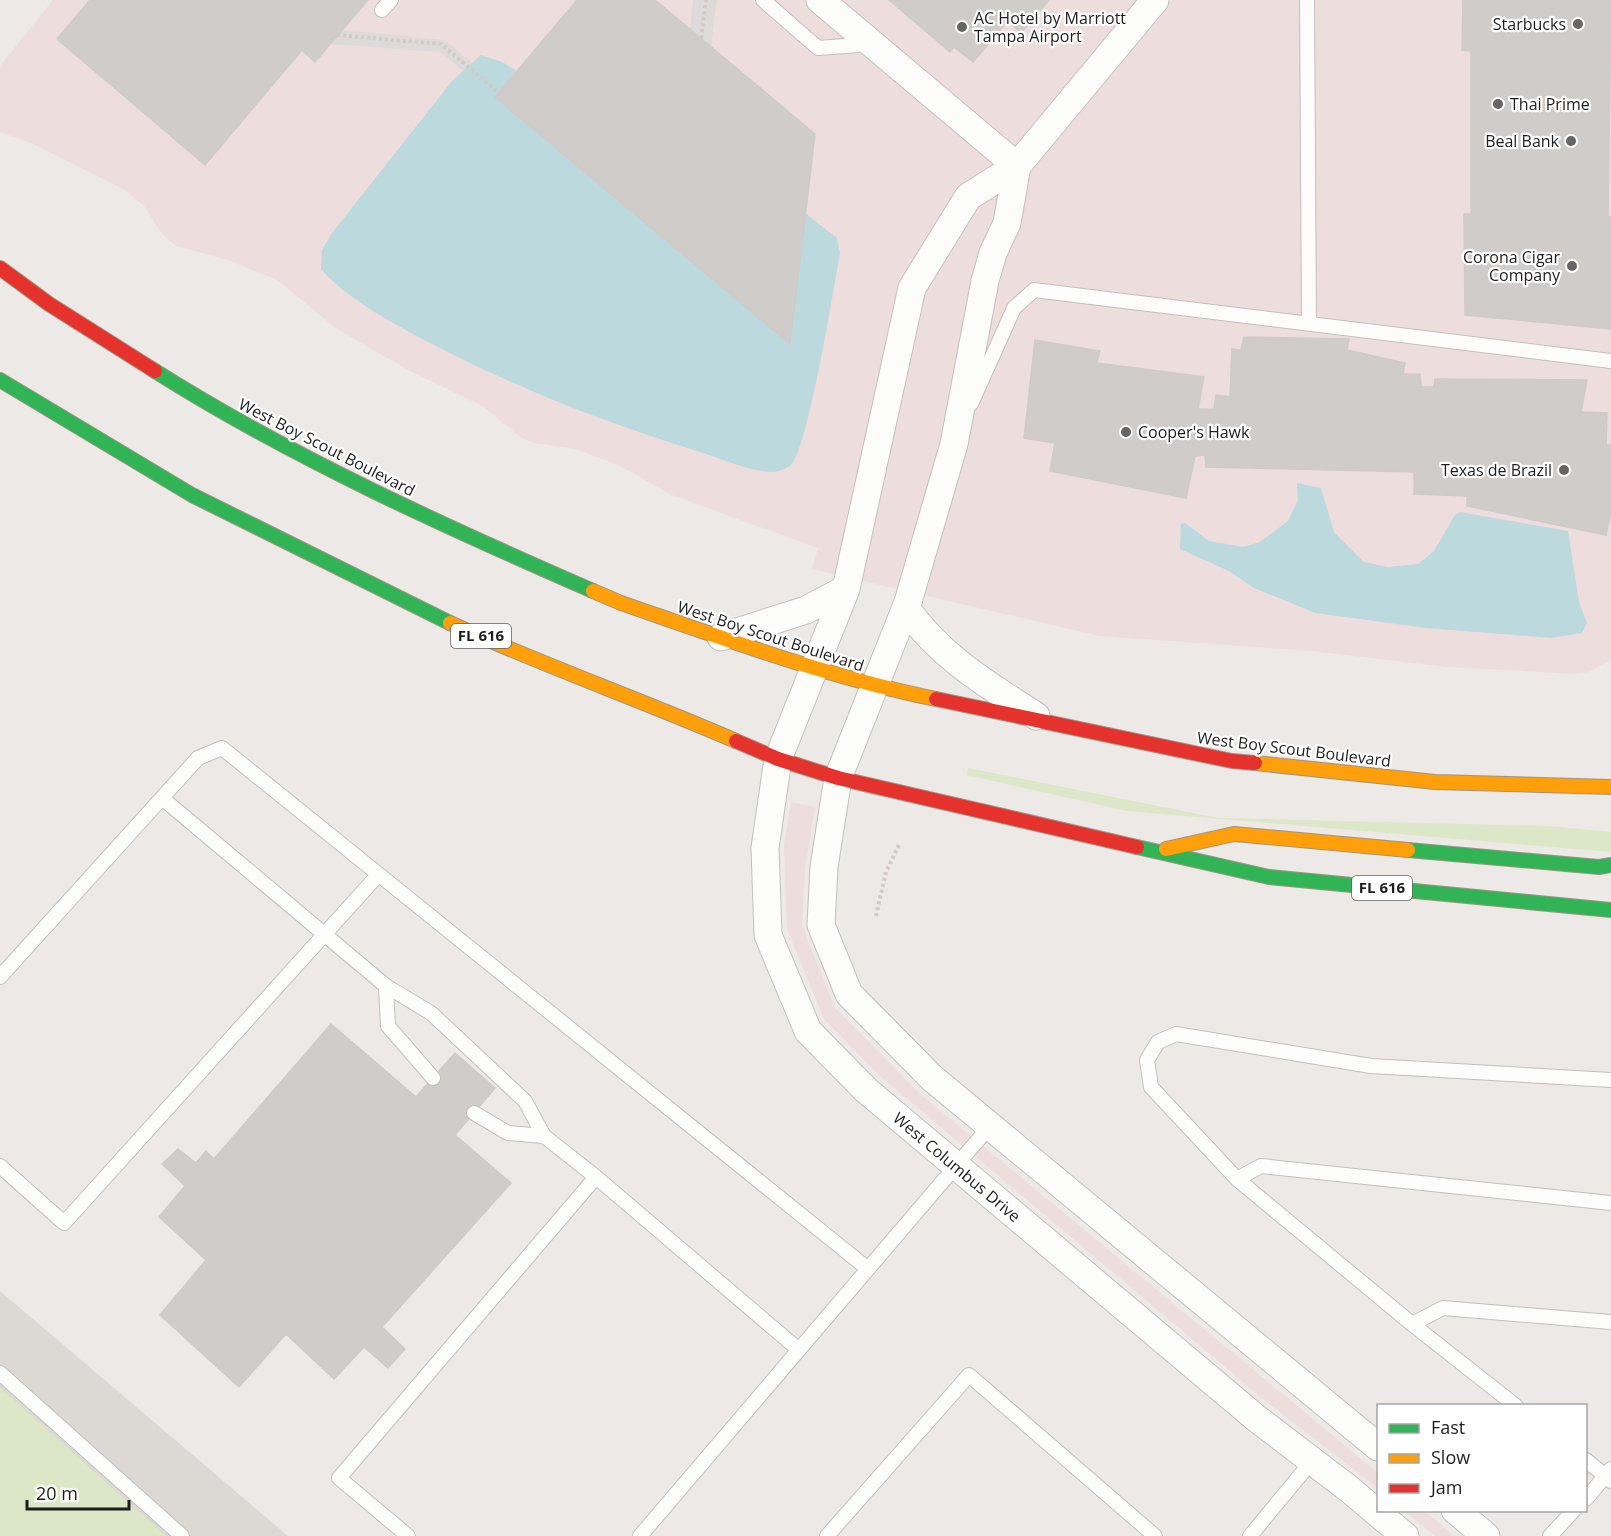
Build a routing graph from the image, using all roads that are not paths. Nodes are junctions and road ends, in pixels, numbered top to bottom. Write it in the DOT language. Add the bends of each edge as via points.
graph roads {
  1 [pos="763,0"];
  2 [pos="820,0"];
  3 [pos="1155,0"];
  4 [pos="1307,0"];
  5 [pos="872,44"];
  6 [pos="1017,166"];
  7 [pos="0,268"];
  8 [pos="1309,322"];
  9 [pos="1611,361"];
  10 [pos="0,380"];
  11 [pos="954,444"];
  12 [pos="846,589"];
  13 [pos="906,608"];
  14 [pos="721,637"];
  15 [pos="814,669"];
  16 [pos="876,687"];
  17 [pos="1045,722"];
  18 [pos="778,759"];
  19 [pos="838,778"];
  20 [pos="1611,787"];
  21 [pos="162,798"];
  22 [pos="1155,852"];
  23 [pos="1611,865"];
  24 [pos="378,875"];
  25 [pos="1611,910"];
  26 [pos="325,934"];
  27 [pos="0,977"];
  28 [pos="386,986"];
  29 [pos="433,1078"];
  30 [pos="1611,1080"];
  31 [pos="474,1113"];
  32 [pos="990,1126"];
  33 [pos="544,1136"];
  34 [pos="0,1166"];
  35 [pos="956,1166"];
  36 [pos="596,1177"];
  37 [pos="1237,1179"];
  38 [pos="1611,1203"];
  39 [pos="868,1269"];
  40 [pos="1611,1322"];
  41 [pos="1412,1324"];
  42 [pos="799,1350"];
  43 [pos="0,1373"];
  44 [pos="1513,1404"];
  45 [pos="1377,1446"];
  46 [pos="1312,1461"];
  47 [pos="1587,1461"];
  48 [pos="1609,1476"];
  49 [pos="1587,1498"];
  50 [pos="1457,1512"];
  51 [pos="1572,1512"];
  52 [pos="182,1536"];
  53 [pos="408,1536"];
  54 [pos="640,1536"];
  55 [pos="827,1536"];
  56 [pos="1155,1536"];
  57 [pos="1250,1536"];
  58 [pos="1405,1536"];
  59 [pos="1486,1536"];
  60 [pos="1550,1536"];
  1 -- 5 [label="lane" via="818,48"];
  2 -- 5 [label="street"];
  3 -- 6 [label="street"];
  4 -- 8 [label="lane"];
  5 -- 6 [label="street"];
  6 -- 11 [label="street" via="1007,223 985,281"];
  6 -- 12 [label="street, West Columbus Drive" via="968,196 912,288"];
  7 -- 14 [label="main road, West Boy Scout Boulevard" via="212,407 351,479 495,549 621,603"];
  8 -- 9 [label="lane"];
  8 -- 11 [label="lane" via="1034,290 1014,308"];
  10 -- 18 [label="main road, FL 616" via="192,495 378,589 520,655 672,712"];
  11 -- 13 [label="street"];
  12 -- 14 [label="street" via="806,610"];
  12 -- 15 [label="street, West Columbus Drive"];
  13 -- 16 [label="street"];
  13 -- 17 [label="street" via="944,653"];
  14 -- 15 [label="main road, West Boy Scout Boulevard"];
  15 -- 16 [label="main road, West Boy Scout Boulevard"];
  15 -- 18 [label="street, West Columbus Drive"];
  16 -- 17 [label="main road, West Boy Scout Boulevard"];
  16 -- 19 [label="street"];
  17 -- 20 [label="main road, West Boy Scout Boulevard" via="1232,761 1435,782"];
  18 -- 19 [label="main road, FL 616"];
  18 -- 35 [label="street, West Columbus Drive" via="765,848 768,935 808,1031 866,1090"];
  19 -- 22 [label="main road, FL 616"];
  19 -- 32 [label="street" via="824,867 821,925 849,994 932,1078"];
  21 -- 24 [label="lane" via="198,758 222,748"];
  21 -- 26 [label="lane"];
  21 -- 27 [label="lane"];
  22 -- 23 [label="main road" via="1234,834"];
  22 -- 25 [label="main road, FL 616" via="1269,877"];
  24 -- 26 [label="lane"];
  24 -- 39 [label="lane"];
  26 -- 28 [label="lane"];
  26 -- 34 [label="lane" via="64,1223"];
  28 -- 29 [label="lane" via="388,1026"];
  28 -- 33 [label="lane" via="431,1013 525,1101"];
  30 -- 37 [label="lane" via="1371,1065 1176,1034 1158,1042 1147,1060 1151,1087"];
  31 -- 33 [label="lane" via="508,1133"];
  32 -- 35 [label="lane"];
  32 -- 45 [label="street"];
  33 -- 36 [label="lane"];
  35 -- 39 [label="lane"];
  35 -- 46 [label="street, West Columbus Drive"];
  36 -- 42 [label="lane"];
  36 -- 53 [label="lane" via="339,1478"];
  37 -- 38 [label="lane" via="1261,1166"];
  37 -- 41 [label="lane"];
  39 -- 42 [label="lane"];
  40 -- 41 [label="lane" via="1443,1308"];
  41 -- 44 [label="lane"];
  42 -- 54 [label="lane"];
  43 -- 52 [label="lane"];
  46 -- 57 [label="lane"];
  46 -- 58 [label="street, West Columbus Drive"];
  47 -- 48 [label="lane"];
  48 -- 49 [label="lane"];
  50 -- 59 [label="street"];
  51 -- 60 [label="lane"];
  55 -- 56 [label="lane" via="969,1375"];
}
